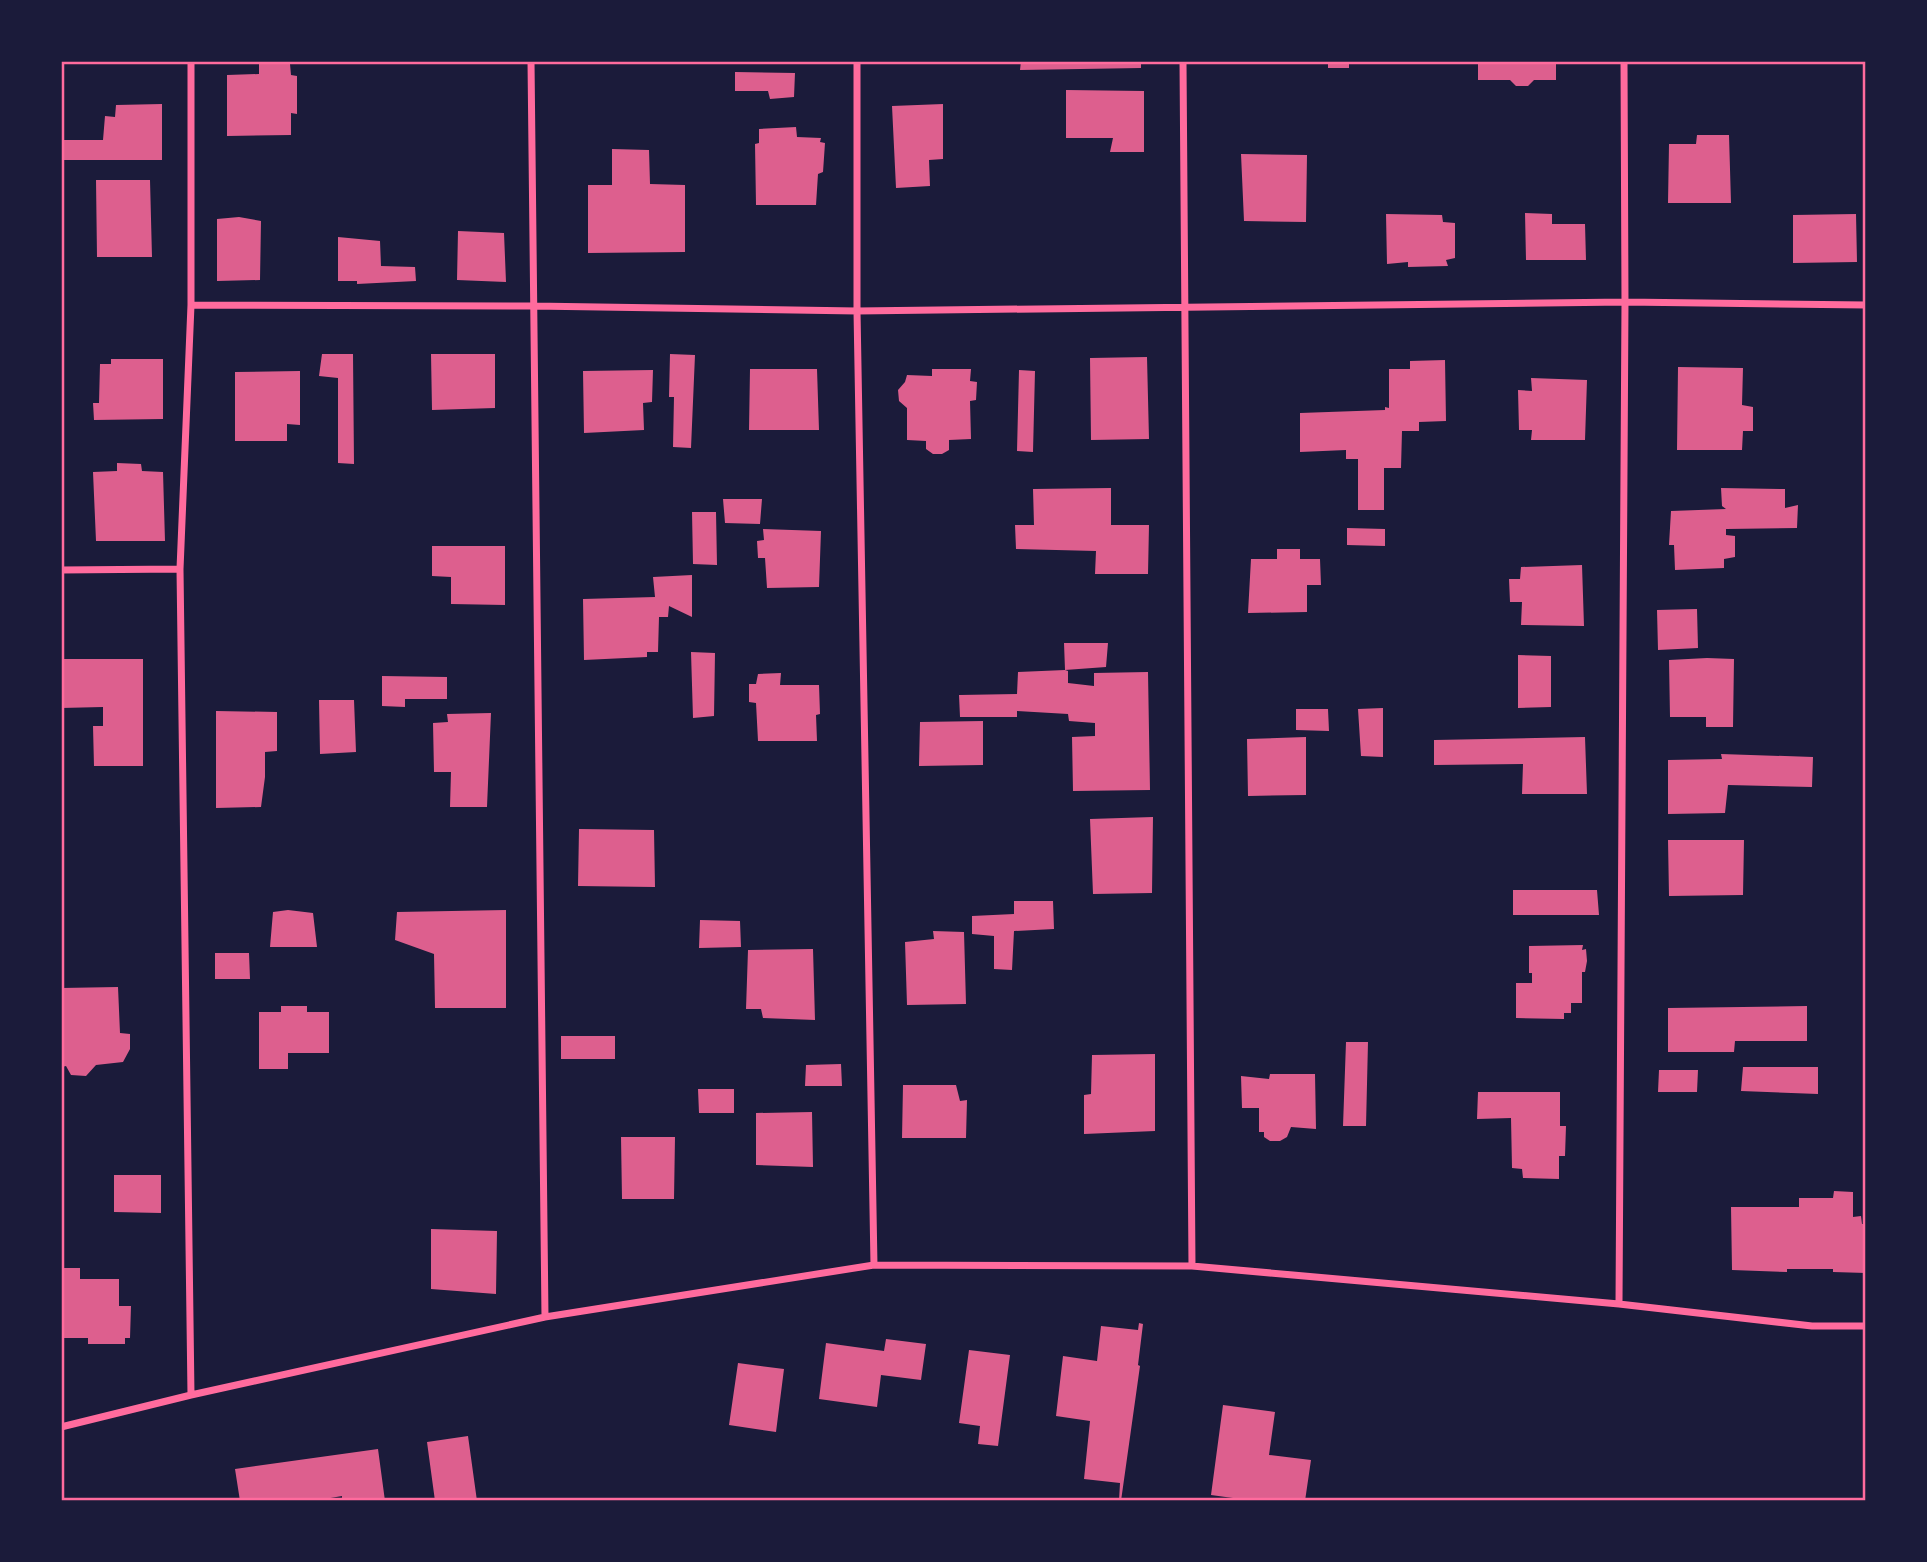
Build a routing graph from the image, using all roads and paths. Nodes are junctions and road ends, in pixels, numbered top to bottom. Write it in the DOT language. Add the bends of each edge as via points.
graph roads {
  1 [pos="191,61"];
  2 [pos="531,61"];
  3 [pos="857,61"];
  4 [pos="1183,61"];
  5 [pos="1624,61"];
  6 [pos="1625,302"];
  7 [pos="191,305"];
  8 [pos="1185,305"];
  9 [pos="1866,305"];
  10 [pos="533,306"];
  11 [pos="857,311"];
  12 [pos="180,569"];
  13 [pos="61,570"];
  14 [pos="874,1265"];
  15 [pos="1192,1266"];
  16 [pos="1619,1304"];
  17 [pos="545,1317"];
  18 [pos="1866,1326"];
  19 [pos="191,1395"];
  20 [pos="61,1427"];
  1 -- 7 [label="street"];
  2 -- 10 [label="street"];
  3 -- 11 [label="street"];
  4 -- 8 [label="street"];
  5 -- 6 [label="street"];
  6 -- 8 [label="street"];
  6 -- 9 [label="street"];
  6 -- 16 [label="street"];
  7 -- 10 [label="street"];
  7 -- 12 [label="street"];
  8 -- 11 [label="street"];
  8 -- 15 [label="street"];
  10 -- 11 [label="street"];
  10 -- 17 [label="street"];
  11 -- 14 [label="street"];
  12 -- 13 [label="street"];
  12 -- 19 [label="street"];
  14 -- 15 [label="street"];
  14 -- 17 [label="street"];
  15 -- 16 [label="street"];
  16 -- 18 [label="street" via="1812,1326"];
  17 -- 19 [label="street"];
  19 -- 20 [label="street"];
}
